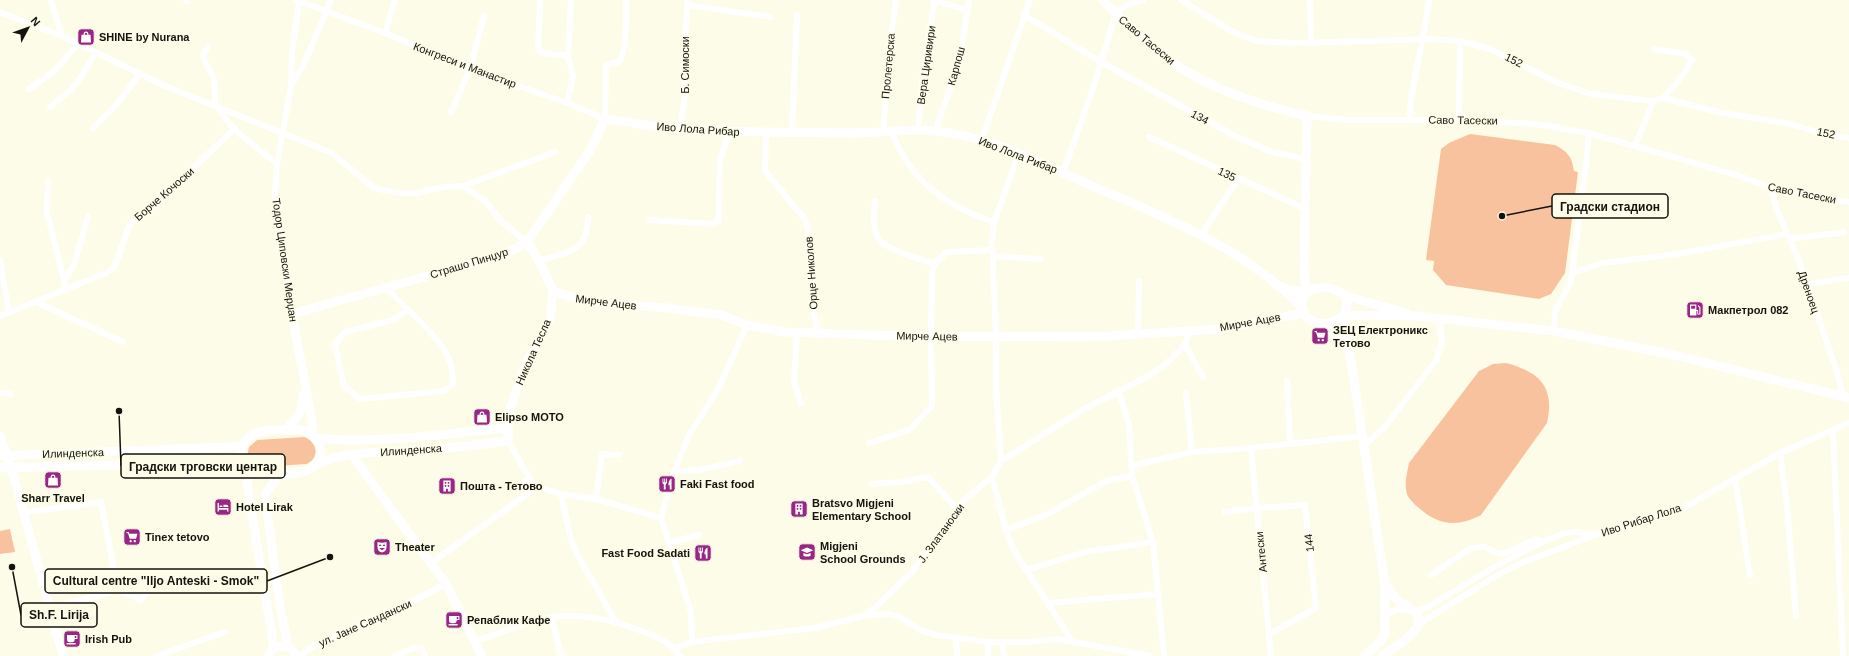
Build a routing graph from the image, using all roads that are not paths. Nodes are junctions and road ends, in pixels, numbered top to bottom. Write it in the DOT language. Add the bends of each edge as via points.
graph roads {
  1 [pos="51,0"];
  2 [pos="298,0"];
  3 [pos="331,0"];
  4 [pos="395,0"];
  5 [pos="571,0"];
  6 [pos="626,0"];
  7 [pos="896,0"];
  8 [pos="934,0"];
  9 [pos="969,0"];
  10 [pos="1030,0"];
  11 [pos="1102,0"];
  12 [pos="1143,0"];
  13 [pos="1180,0"];
  14 [pos="1310,0"];
  15 [pos="1429,0"];
  16 [pos="540,2"];
  17 [pos="688,3"];
  18 [pos="967,10"];
  19 [pos="326,11"];
  20 [pos="0,12"];
  21 [pos="1116,13"];
  22 [pos="798,15"];
  23 [pos="1024,15"];
  24 [pos="484,16"];
  25 [pos="770,17"];
  26 [pos="385,34"];
  27 [pos="62,36"];
  28 [pos="1423,40"];
  29 [pos="1460,41"];
  30 [pos="1311,42"];
  31 [pos="78,44"];
  32 [pos="208,47"];
  33 [pos="1654,49"];
  34 [pos="95,52"];
  35 [pos="568,56"];
  36 [pos="1101,62"];
  37 [pos="470,69"];
  38 [pos="140,74"];
  39 [pos="291,86"];
  40 [pos="29,89"];
  41 [pos="1663,98"];
  42 [pos="1653,101"];
  43 [pos="567,103"];
  44 [pos="216,106"];
  45 [pos="50,107"];
  46 [pos="451,112"];
  47 [pos="1306,116"];
  48 [pos="605,119"];
  49 [pos="1409,120"];
  50 [pos="1459,120"];
  51 [pos="93,128"];
  52 [pos="234,128"];
  53 [pos="680,129"];
  54 [pos="918,130"];
  55 [pos="936,131"];
  56 [pos="729,132"];
  57 [pos="766,132"];
  58 [pos="792,132"];
  59 [pos="887,132"];
  60 [pos="282,133"];
  61 [pos="1589,133"];
  62 [pos="1149,137"];
  63 [pos="1849,138"];
  64 [pos="982,139"];
  65 [pos="1635,146"];
  66 [pos="555,152"];
  67 [pos="1018,153"];
  68 [pos="1305,159"];
  69 [pos="277,164"];
  70 [pos="1063,173"];
  71 [pos="1238,179"];
  72 [pos="48,182"];
  73 [pos="463,186"];
  74 [pos="1771,188"];
  75 [pos="875,201"];
  76 [pos="1849,202"];
  77 [pos="1306,209"];
  78 [pos="88,216"];
  79 [pos="588,217"];
  80 [pos="650,220"];
  81 [pos="994,222"];
  82 [pos="1844,232"];
  83 [pos="1201,235"];
  84 [pos="1789,237"];
  85 [pos="527,242"];
  86 [pos="993,253"];
  87 [pos="1040,259"];
  88 [pos="0,260"];
  89 [pos="539,261"];
  90 [pos="934,264"];
  91 [pos="1572,273"];
  92 [pos="1849,278"];
  93 [pos="64,280"];
  94 [pos="1138,280"];
  95 [pos="1806,284"];
  96 [pos="385,287"];
  97 [pos="1283,288"];
  98 [pos="65,290"];
  99 [pos="553,291"];
  100 [pos="1306,294"];
  101 [pos="1346,296"];
  102 [pos="36,302"];
  103 [pos="407,310"];
  104 [pos="1303,310"];
  105 [pos="9,313"];
  106 [pos="292,314"];
  107 [pos="1344,315"];
  108 [pos="0,316"];
  109 [pos="1417,316"];
  110 [pos="1442,318"];
  111 [pos="1324,324"];
  112 [pos="747,325"];
  113 [pos="1190,329"];
  114 [pos="1554,331"];
  115 [pos="797,332"];
  116 [pos="818,333"];
  117 [pos="1138,334"];
  118 [pos="931,337"];
  119 [pos="996,337"];
  120 [pos="123,342"];
  121 [pos="1348,344"];
  122 [pos="1185,345"];
  123 [pos="1203,377"];
  124 [pos="1287,381"];
  125 [pos="304,385"];
  126 [pos="1118,390"];
  127 [pos="0,393"];
  128 [pos="1186,393"];
  129 [pos="10,394"];
  130 [pos="1846,397"];
  131 [pos="801,404"];
  132 [pos="1849,423"];
  133 [pos="508,428"];
  134 [pos="286,430"];
  135 [pos="1833,431"];
  136 [pos="0,436"];
  137 [pos="314,436"];
  138 [pos="415,436"];
  139 [pos="1364,440"];
  140 [pos="508,441"];
  141 [pos="869,443"];
  142 [pos="1290,444"];
  143 [pos="242,445"];
  144 [pos="1251,448"];
  145 [pos="415,451"];
  146 [pos="1192,452"];
  147 [pos="1780,453"];
  148 [pos="352,454"];
  149 [pos="620,455"];
  150 [pos="4,456"];
  151 [pos="740,461"];
  152 [pos="1001,461"];
  153 [pos="242,462"];
  154 [pos="316,465"];
  155 [pos="521,465"];
  156 [pos="1131,466"];
  157 [pos="11,467"];
  158 [pos="0,468"];
  159 [pos="248,471"];
  160 [pos="674,472"];
  161 [pos="280,474"];
  162 [pos="1132,476"];
  163 [pos="992,477"];
  164 [pos="1734,478"];
  165 [pos="530,479"];
  166 [pos="522,484"];
  167 [pos="872,484"];
  168 [pos="535,486"];
  169 [pos="530,492"];
  170 [pos="561,494"];
  171 [pos="596,499"];
  172 [pos="515,502"];
  173 [pos="1256,508"];
  174 [pos="957,509"];
  175 [pos="1225,512"];
  176 [pos="23,513"];
  177 [pos="661,518"];
  178 [pos="1006,530"];
  179 [pos="699,535"];
  180 [pos="1595,535"];
  181 [pos="1153,542"];
  182 [pos="1542,542"];
  183 [pos="669,543"];
  184 [pos="431,563"];
  185 [pos="1026,570"];
  186 [pos="1431,575"];
  187 [pos="1750,576"];
  188 [pos="202,581"];
  189 [pos="446,584"];
  190 [pos="1385,585"];
  191 [pos="118,590"];
  192 [pos="1158,594"];
  193 [pos="1048,603"];
  194 [pos="49,608"];
  195 [pos="1415,611"];
  196 [pos="1386,614"];
  197 [pos="867,615"];
  198 [pos="1796,616"];
  199 [pos="552,618"];
  200 [pos="616,622"];
  201 [pos="1419,624"];
  202 [pos="225,632"];
  203 [pos="1269,634"];
  204 [pos="1386,634"];
  205 [pos="956,638"];
  206 [pos="476,641"];
  207 [pos="1072,641"];
  208 [pos="692,642"];
  209 [pos="988,642"];
  210 [pos="1002,642"];
  211 [pos="1401,642"];
  212 [pos="274,648"];
  213 [pos="675,648"];
  214 [pos="308,649"];
  215 [pos="292,651"];
  216 [pos="1130,654"];
  217 [pos="63,656"];
  218 [pos="157,656"];
  219 [pos="268,656"];
  220 [pos="300,656"];
  221 [pos="395,656"];
  222 [pos="425,656"];
  223 [pos="482,656"];
  224 [pos="563,656"];
  225 [pos="680,656"];
  226 [pos="957,656"];
  227 [pos="988,656"];
  228 [pos="1004,656"];
  229 [pos="1150,656"];
  230 [pos="1164,656"];
  231 [pos="1271,656"];
  232 [pos="1365,656"];
  233 [pos="1382,656"];
  234 [pos="1843,656"];
  1 -- 27 [label="street"];
  2 -- 19 [label="street, Конгреси и Манастир"];
  2 -- 39 [label="street, Тодор Циповски Мерџан"];
  3 -- 19 [label="street, Тодор Циповски Мерџан"];
  4 -- 26 [label="street"];
  5 -- 35 [label="street"];
  6 -- 48 [label="street" via="622,56 618,62 606,65"];
  7 -- 59 [label="street, Пролетерска" via="892,29"];
  8 -- 18 [label="street"];
  8 -- 54 [label="street, Вера Циривири" via="923,73"];
  9 -- 18 [label="street, Карпош"];
  10 -- 23 [label="street"];
  11 -- 21 [label="street, Саво Тасески"];
  12 -- 21 [label="street" via="1126,5"];
  13 -- 30 [label="street, 152" via="1235,33 1257,40"];
  14 -- 30 [label="street"];
  15 -- 28 [label="street"];
  16 -- 35 [label="street" via="538,48 542,53"];
  17 -- 25 [label="street"];
  17 -- 53 [label="street, Б. Симоски" via="683,68 685,96"];
  18 -- 55 [label="street, Карпош" via="961,52"];
  19 -- 26 [label="street, Конгреси и Манастир"];
  19 -- 39 [label="street, Тодор Циповски Мерџан" via="303,66"];
  20 -- 27 [label="street"];
  21 -- 36 [label="street"];
  21 -- 47 [label="street, Саво Тасески" via="1152,46 1179,66 1208,82 1252,102"];
  22 -- 58 [label="street"];
  23 -- 36 [label="street, 134"];
  23 -- 64 [label="street"];
  24 -- 37 [label="street"];
  26 -- 37 [label="street, Конгреси и Манастир"];
  27 -- 31 [label="street"];
  28 -- 29 [label="street, 152" via="1434,38"];
  28 -- 30 [label="street, 152"];
  28 -- 49 [label="street" via="1411,91"];
  29 -- 42 [label="street, 152" via="1490,49 1558,83 1591,94"];
  29 -- 50 [label="street"];
  31 -- 34 [label="street"];
  31 -- 40 [label="street" via="53,72"];
  32 -- 44 [label="street" via="204,51 204,64 213,76"];
  33 -- 41 [label="street" via="1686,54 1692,60 1681,78"];
  34 -- 38 [label="street"];
  34 -- 45 [label="street" via="72,89"];
  35 -- 43 [label="street" via="573,76"];
  36 -- 68 [label="street, 134" via="1235,136 1269,151"];
  36 -- 70 [label="street"];
  37 -- 43 [label="street, Конгреси и Манастир"];
  37 -- 46 [label="street"];
  38 -- 44 [label="street"];
  38 -- 51 [label="street" via="117,104"];
  39 -- 60 [label="street, Тодор Циповски Мерџан"];
  41 -- 42 [label="street, 152"];
  41 -- 63 [label="street, 152" via="1722,113 1787,123"];
  42 -- 65 [label="street"];
  43 -- 48 [label="street, Конгреси и Манастир"];
  44 -- 52 [label="street"];
  44 -- 60 [label="street"];
  47 -- 49 [label="street, Саво Тасески" via="1346,120"];
  47 -- 68 [label="street"];
  48 -- 53 [label="street, Иво Лола Рибар"];
  48 -- 85 [label="street, Страшо Пинџур" via="591,149"];
  49 -- 50 [label="street, Саво Тасески"];
  50 -- 61 [label="street, Саво Тасески" via="1536,124"];
  52 -- 69 [label="street"];
  52 -- 98 [label="street, Борче Кочоски" via="156,204 134,220 129,226 115,266 106,273"];
  53 -- 56 [label="street, Иво Лола Рибар"];
  54 -- 55 [label="street, Иво Лола Рибар"];
  54 -- 59 [label="street, Иво Лола Рибар"];
  55 -- 64 [label="street, Иво Лола Рибар"];
  56 -- 57 [label="street, Иво Лола Рибар"];
  56 -- 80 [label="street" via="720,160 719,220 713,224"];
  57 -- 58 [label="street, Иво Лола Рибар"];
  57 -- 116 [label="street, Орце Николов" via="765,171 804,218 808,229 814,313"];
  58 -- 59 [label="street, Иво Лола Рибар"];
  59 -- 81 [label="street" via="911,167 940,198 977,217"];
  60 -- 69 [label="street, Тодор Циповски Мерџан"];
  60 -- 73 [label="street" via="332,153 374,188 386,192 417,193"];
  61 -- 65 [label="street, Саво Тасески"];
  61 -- 91 [label="street"];
  62 -- 71 [label="street, 135"];
  64 -- 67 [label="street, Иво Лола Рибар"];
  65 -- 74 [label="street, Саво Тасески" via="1740,176"];
  66 -- 73 [label="street"];
  67 -- 70 [label="street, Иво Лола Рибар"];
  67 -- 81 [label="street"];
  68 -- 77 [label="street"];
  69 -- 106 [label="street, Тодор Циповски Мерџан" via="275,194 278,226"];
  70 -- 83 [label="street, Иво Лола Рибар"];
  71 -- 77 [label="street, 135"];
  71 -- 83 [label="street"];
  72 -- 93 [label="street" via="47,213"];
  73 -- 85 [label="street" via="486,202 502,222"];
  74 -- 76 [label="street, Саво Тасески"];
  74 -- 84 [label="street, Дреноец"];
  75 -- 90 [label="street" via="874,221 882,242"];
  77 -- 100 [label="street"];
  78 -- 93 [label="street" via="74,266"];
  79 -- 89 [label="street" via="585,238 579,247"];
  81 -- 86 [label="street"];
  82 -- 84 [label="street"];
  83 -- 97 [label="street, Иво Лола Рибар"];
  84 -- 91 [label="street" via="1603,263"];
  84 -- 95 [label="street, Дреноец"];
  85 -- 89 [label="street"];
  85 -- 96 [label="street, Страшо Пинџур" via="506,254"];
  86 -- 87 [label="street"];
  86 -- 90 [label="street" via="947,252"];
  86 -- 119 [label="street"];
  88 -- 105 [label="street"];
  89 -- 99 [label="street"];
  90 -- 118 [label="street"];
  91 -- 114 [label="street" via="1570,284 1555,311"];
  92 -- 95 [label="street"];
  93 -- 98 [label="street"];
  94 -- 117 [label="street"];
  95 -- 130 [label="street, Дреноец"];
  96 -- 103 [label="street"];
  96 -- 106 [label="street, Страшо Пинџур"];
  97 -- 100 [label="street"];
  97 -- 104 [label="street"];
  98 -- 102 [label="street, Борче Кочоски"];
  99 -- 112 [label="street, Мирче Ацев" via="584,301 721,315"];
  99 -- 133 [label="street, Никола Тесла" via="550,320 518,383 508,417"];
  100 -- 101 [label="street" via="1322,286 1334,288"];
  100 -- 104 [label="street"];
  101 -- 107 [label="street"];
  101 -- 109 [label="street"];
  102 -- 105 [label="street, Борче Кочоски"];
  102 -- 120 [label="street"];
  103 -- 103 [label="street" via="446,352 452,367 453,384 444,392 360,399 344,386 335,344 345,332 393,320"];
  104 -- 111 [label="street" via="1312,322"];
  104 -- 113 [label="street, Мирче Ацев" via="1220,329"];
  105 -- 108 [label="street, Борче Кочоски"];
  106 -- 125 [label="street, Тодор Циповски Мерџан"];
  107 -- 109 [label="street"];
  107 -- 111 [label="street" via="1336,322"];
  107 -- 121 [label="street"];
  109 -- 110 [label="street"];
  110 -- 114 [label="street"];
  110 -- 139 [label="street" via="1442,340 1437,359 1384,428"];
  111 -- 121 [label="street"];
  112 -- 115 [label="street, Мирче Ацев" via="765,330"];
  112 -- 160 [label="street" via="718,389 689,435"];
  113 -- 117 [label="street, Мирче Ацев"];
  113 -- 122 [label="street, Ј. Златаноски"];
  114 -- 130 [label="street" via="1674,355"];
  115 -- 116 [label="street, Мирче Ацев"];
  115 -- 131 [label="street" via="794,382"];
  116 -- 118 [label="street, Мирче Ацев"];
  117 -- 119 [label="street, Мирче Ацев"];
  118 -- 119 [label="street, Мирче Ацев"];
  118 -- 141 [label="street" via="932,406 909,430"];
  119 -- 152 [label="street" via="996,389"];
  121 -- 139 [label="street"];
  122 -- 123 [label="street"];
  122 -- 126 [label="street, Ј. Златаноски" via="1152,374"];
  124 -- 142 [label="street"];
  125 -- 134 [label="street" via="300,413"];
  125 -- 137 [label="street, Тодор Циповски Мерџан"];
  126 -- 152 [label="street, Ј. Златаноски"];
  126 -- 156 [label="street" via="1128,424"];
  127 -- 129 [label="street"];
  128 -- 146 [label="street"];
  132 -- 135 [label="street, Иво Рибар Лола"];
  133 -- 138 [label="street, Илинденска"];
  133 -- 140 [label="street, Никола Тесла"];
  134 -- 137 [label="street, Илинденска" via="301,430"];
  134 -- 143 [label="street, Илинденска" via="254,434"];
  135 -- 147 [label="street, Иво Рибар Лола"];
  135 -- 234 [label="street"];
  136 -- 150 [label="street"];
  137 -- 138 [label="street, Илинденска" via="371,439"];
  137 -- 154 [label="street" via="320,448"];
  138 -- 145 [label="street"];
  139 -- 142 [label="street"];
  139 -- 190 [label="street"];
  140 -- 145 [label="street, Илинденска"];
  140 -- 155 [label="street, Никола Тесла"];
  142 -- 144 [label="street"];
  143 -- 150 [label="street, Илинденска"];
  143 -- 153 [label="street"];
  144 -- 146 [label="street"];
  144 -- 173 [label="street, Антески"];
  145 -- 148 [label="street, Илинденска"];
  146 -- 156 [label="street"];
  147 -- 164 [label="street, Иво Рибар Лола"];
  147 -- 198 [label="street"];
  148 -- 154 [label="street, Илинденска" via="332,457"];
  148 -- 184 [label="street"];
  149 -- 171 [label="street" via="602,454"];
  150 -- 157 [label="street"];
  151 -- 160 [label="street"];
  152 -- 163 [label="street, Ј. Златаноски"];
  153 -- 157 [label="street, Илинденска"];
  153 -- 159 [label="street"];
  154 -- 161 [label="street, Илинденска" via="306,471"];
  155 -- 165 [label="street, Никола Тесла"];
  155 -- 166 [label="street, Никола Тесла"];
  156 -- 162 [label="street"];
  157 -- 158 [label="street, Илинденска"];
  157 -- 176 [label="street"];
  159 -- 161 [label="street, Илинденска" via="259,475"];
  159 -- 212 [label="street" via="248,485"];
  160 -- 177 [label="street"];
  161 -- 215 [label="street" via="265,496 280,606"];
  162 -- 178 [label="street" via="1106,481 1048,514"];
  162 -- 181 [label="street"];
  163 -- 174 [label="street, Ј. Златаноски"];
  163 -- 178 [label="street"];
  164 -- 180 [label="street, Иво Рибар Лола" via="1685,507"];
  164 -- 187 [label="street"];
  165 -- 166 [label="street"];
  165 -- 168 [label="street, Никола Тесла"];
  166 -- 169 [label="street" via="524,490"];
  166 -- 172 [label="street"];
  167 -- 174 [label="street" via="928,477"];
  168 -- 169 [label="street"];
  168 -- 170 [label="street"];
  169 -- 172 [label="street"];
  170 -- 171 [label="street"];
  170 -- 200 [label="street" via="571,540 577,554"];
  171 -- 177 [label="street"];
  172 -- 184 [label="street"];
  173 -- 175 [label="street, 144"];
  173 -- 203 [label="street, Антески"];
  173 -- 203 [label="street, 144" via="1305,505 1313,571 1316,608"];
  174 -- 197 [label="street, Ј. Златаноски" via="942,534 912,572"];
  176 -- 191 [label="street" via="101,502"];
  176 -- 194 [label="street"];
  177 -- 183 [label="street"];
  178 -- 185 [label="street" via="1013,549"];
  179 -- 183 [label="street"];
  180 -- 182 [label="street, Иво Рибар Лола" via="1565,533"];
  180 -- 201 [label="street" via="1501,573"];
  181 -- 185 [label="street" via="1085,552"];
  181 -- 192 [label="street"];
  182 -- 186 [label="street" via="1536,539 1506,553 1497,553 1484,546 1471,548"];
  182 -- 195 [label="street, Иво Рибар Лола" via="1428,607"];
  183 -- 208 [label="street" via="691,612"];
  184 -- 189 [label="street"];
  185 -- 193 [label="street"];
  188 -- 191 [label="street" via="156,580 141,600"];
  189 -- 206 [label="street"];
  189 -- 214 [label="street, ул. Јане Сандански" via="390,613"];
  190 -- 195 [label="street" via="1397,600"];
  190 -- 196 [label="street"];
  191 -- 194 [label="street"];
  192 -- 193 [label="street"];
  192 -- 230 [label="street"];
  193 -- 207 [label="street"];
  194 -- 217 [label="street"];
  195 -- 196 [label="street, Иво Рибар Лола" via="1398,610"];
  195 -- 201 [label="street" via="1419,617"];
  196 -- 204 [label="street"];
  197 -- 205 [label="street" via="890,614 900,617 922,631"];
  197 -- 208 [label="street" via="815,628"];
  199 -- 200 [label="street" via="576,616"];
  199 -- 206 [label="street"];
  199 -- 224 [label="street"];
  200 -- 213 [label="street" via="652,635"];
  201 -- 211 [label="street" via="1409,638"];
  202 -- 218 [label="street"];
  203 -- 231 [label="street, Антески"];
  204 -- 211 [label="street"];
  204 -- 232 [label="street"];
  205 -- 209 [label="street"];
  205 -- 226 [label="street"];
  206 -- 223 [label="street"];
  207 -- 210 [label="street" via="1058,639"];
  207 -- 216 [label="street"];
  208 -- 213 [label="street"];
  209 -- 210 [label="street"];
  209 -- 227 [label="street"];
  210 -- 228 [label="street"];
  211 -- 233 [label="street"];
  212 -- 215 [label="street" via="281,646"];
  212 -- 219 [label="street"];
  213 -- 225 [label="street"];
  214 -- 215 [label="street"];
  214 -- 220 [label="street"];
  216 -- 229 [label="street"];
  221 -- 222 [label="street" via="414,648 422,649"];
}
